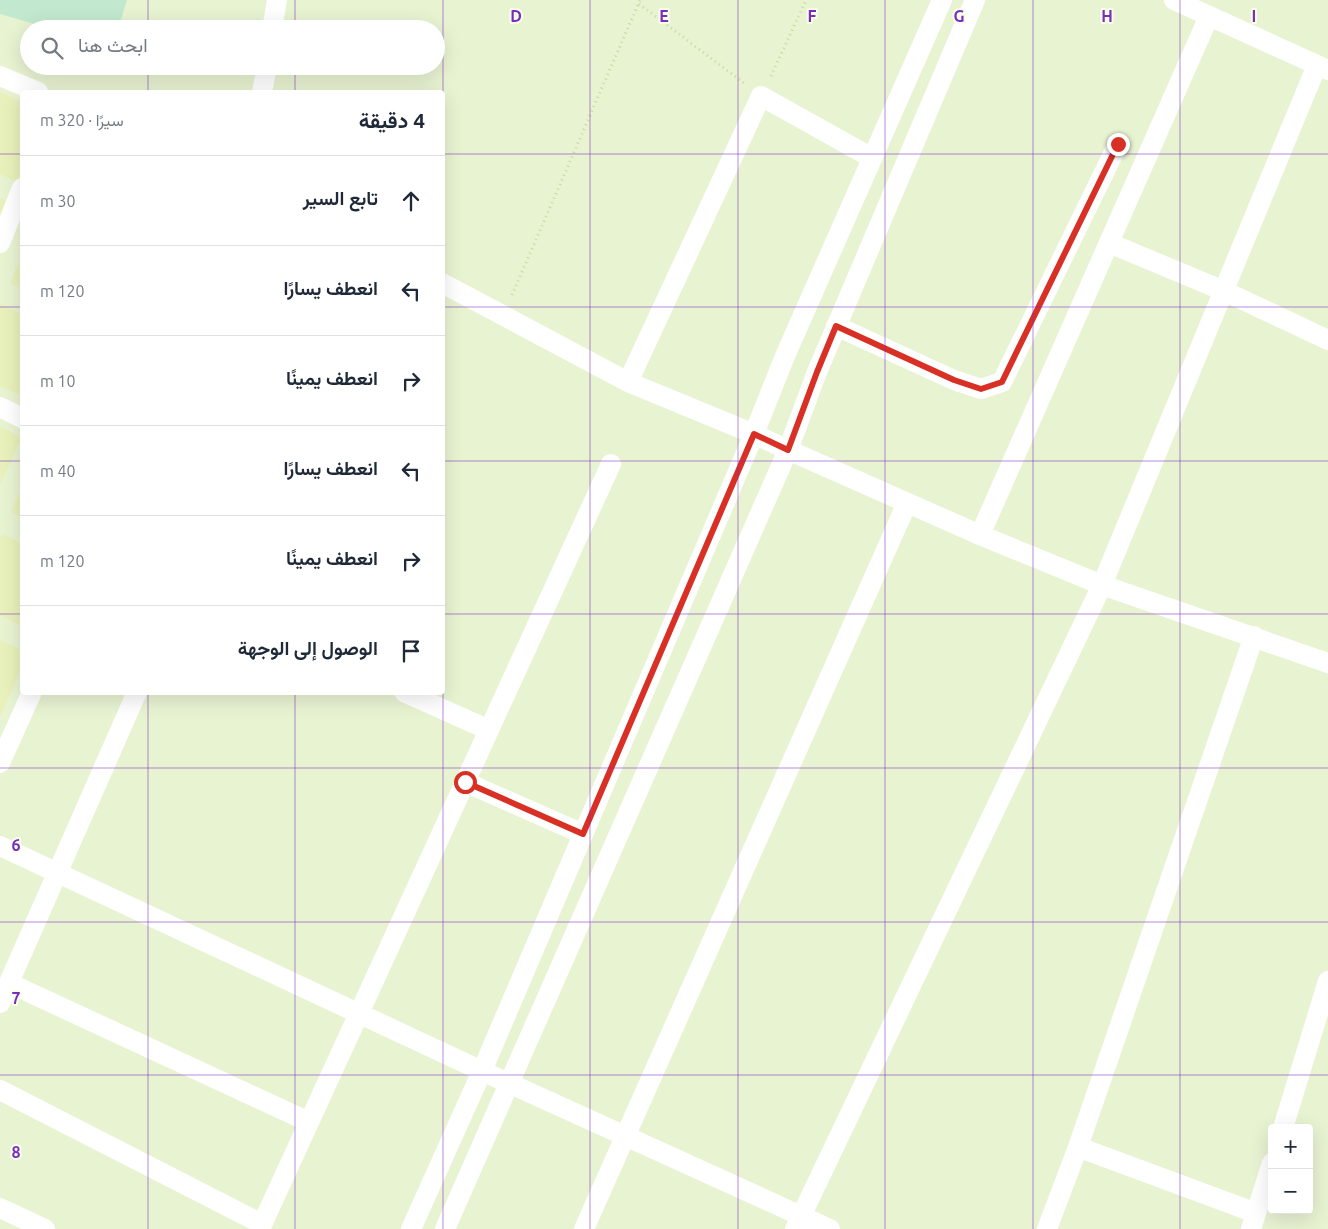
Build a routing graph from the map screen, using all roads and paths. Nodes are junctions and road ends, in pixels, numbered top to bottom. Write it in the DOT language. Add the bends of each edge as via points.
graph roads {
  1 [pos="277,0"];
  2 [pos="806,0"];
  3 [pos="942,0"];
  4 [pos="975,0"];
  5 [pos="1174,0"];
  6 [pos="640,2"];
  7 [pos="1209,16"];
  8 [pos="274,20"];
  9 [pos="1322,68"];
  10 [pos="265,75"];
  11 [pos="0,76"];
  12 [pos="33,90"];
  13 [pos="262,90"];
  14 [pos="761,96"];
  15 [pos="1118,144"];
  16 [pos="872,158"];
  17 [pos="20,193"];
  18 [pos="0,243"];
  19 [pos="1109,243"];
  20 [pos="445,285"];
  21 [pos="1224,291"];
  22 [pos="503,315"];
  23 [pos="836,326"];
  24 [pos="1328,340"];
  25 [pos="628,382"];
  26 [pos="0,407"];
  27 [pos="20,417"];
  28 [pos="754,434"];
  29 [pos="788,450"];
  30 [pos="611,464"];
  31 [pos="907,503"];
  32 [pos="980,535"];
  33 [pos="1102,586"];
  34 [pos="1254,636"];
  35 [pos="1328,663"];
  36 [pos="31,695"];
  37 [pos="136,695"];
  38 [pos="411,695"];
  39 [pos="489,730"];
  40 [pos="0,763"];
  41 [pos="465,782"];
  42 [pos="583,834"];
  43 [pos="0,846"];
  44 [pos="58,873"];
  45 [pos="1328,981"];
  46 [pos="9,984"];
  47 [pos="0,1003"];
  48 [pos="359,1013"];
  49 [pos="482,1071"];
  50 [pos="510,1084"];
  51 [pos="0,1090"];
  52 [pos="309,1122"];
  53 [pos="1284,1124"];
  54 [pos="626,1136"];
  55 [pos="1078,1147"];
  56 [pos="1270,1169"];
  57 [pos="0,1208"];
  58 [pos="1254,1221"];
  59 [pos="798,1223"];
  60 [pos="261,1227"];
  61 [pos="45,1229"];
  62 [pos="411,1229"];
  63 [pos="445,1229"];
  64 [pos="584,1229"];
  65 [pos="830,1229"];
  66 [pos="1047,1229"];
  1 -- 8 [label="street"];
  2 -- 14 [label="path"];
  3 -- 16 [label="street"];
  4 -- 23 [label="street"];
  5 -- 7 [label="street"];
  6 -- 14 [label="path"];
  6 -- 22 [label="path"];
  7 -- 9 [label="street"];
  7 -- 19 [label="street"];
  9 -- 21 [label="street"];
  10 -- 13 [label="street"];
  11 -- 12 [label="street"];
  14 -- 16 [label="street"];
  14 -- 25 [label="street"];
  15 -- 23 [label="street" via="1002,382 981,389 954,380"];
  16 -- 28 [label="street"];
  17 -- 18 [label="street"];
  19 -- 21 [label="street"];
  19 -- 32 [label="street"];
  20 -- 22 [label="street"];
  21 -- 24 [label="street"];
  21 -- 33 [label="street"];
  22 -- 25 [label="street"];
  23 -- 29 [label="street"];
  25 -- 28 [label="street"];
  26 -- 27 [label="street"];
  28 -- 29 [label="street"];
  28 -- 42 [label="street"];
  29 -- 31 [label="street"];
  29 -- 50 [label="street"];
  30 -- 39 [label="street"];
  31 -- 32 [label="street"];
  31 -- 54 [label="street"];
  32 -- 33 [label="street"];
  33 -- 34 [label="street"];
  33 -- 59 [label="street"];
  34 -- 35 [label="street"];
  34 -- 55 [label="street"];
  36 -- 40 [label="street"];
  37 -- 44 [label="street"];
  38 -- 39 [label="street"];
  39 -- 41 [label="street"];
  41 -- 42 [label="street"];
  41 -- 48 [label="street"];
  42 -- 49 [label="street"];
  43 -- 44 [label="street"];
  44 -- 46 [label="street"];
  44 -- 48 [label="street"];
  45 -- 53 [label="street"];
  46 -- 47 [label="street"];
  46 -- 52 [label="street"];
  48 -- 49 [label="street"];
  48 -- 52 [label="street"];
  49 -- 50 [label="street"];
  49 -- 62 [label="street"];
  50 -- 54 [label="street"];
  50 -- 63 [label="street"];
  51 -- 60 [label="street"];
  52 -- 60 [label="street"];
  54 -- 59 [label="street"];
  54 -- 64 [label="street"];
  55 -- 58 [label="street"];
  55 -- 66 [label="street"];
  56 -- 58 [label="street"];
  57 -- 61 [label="street"];
  59 -- 65 [label="street"];
}
